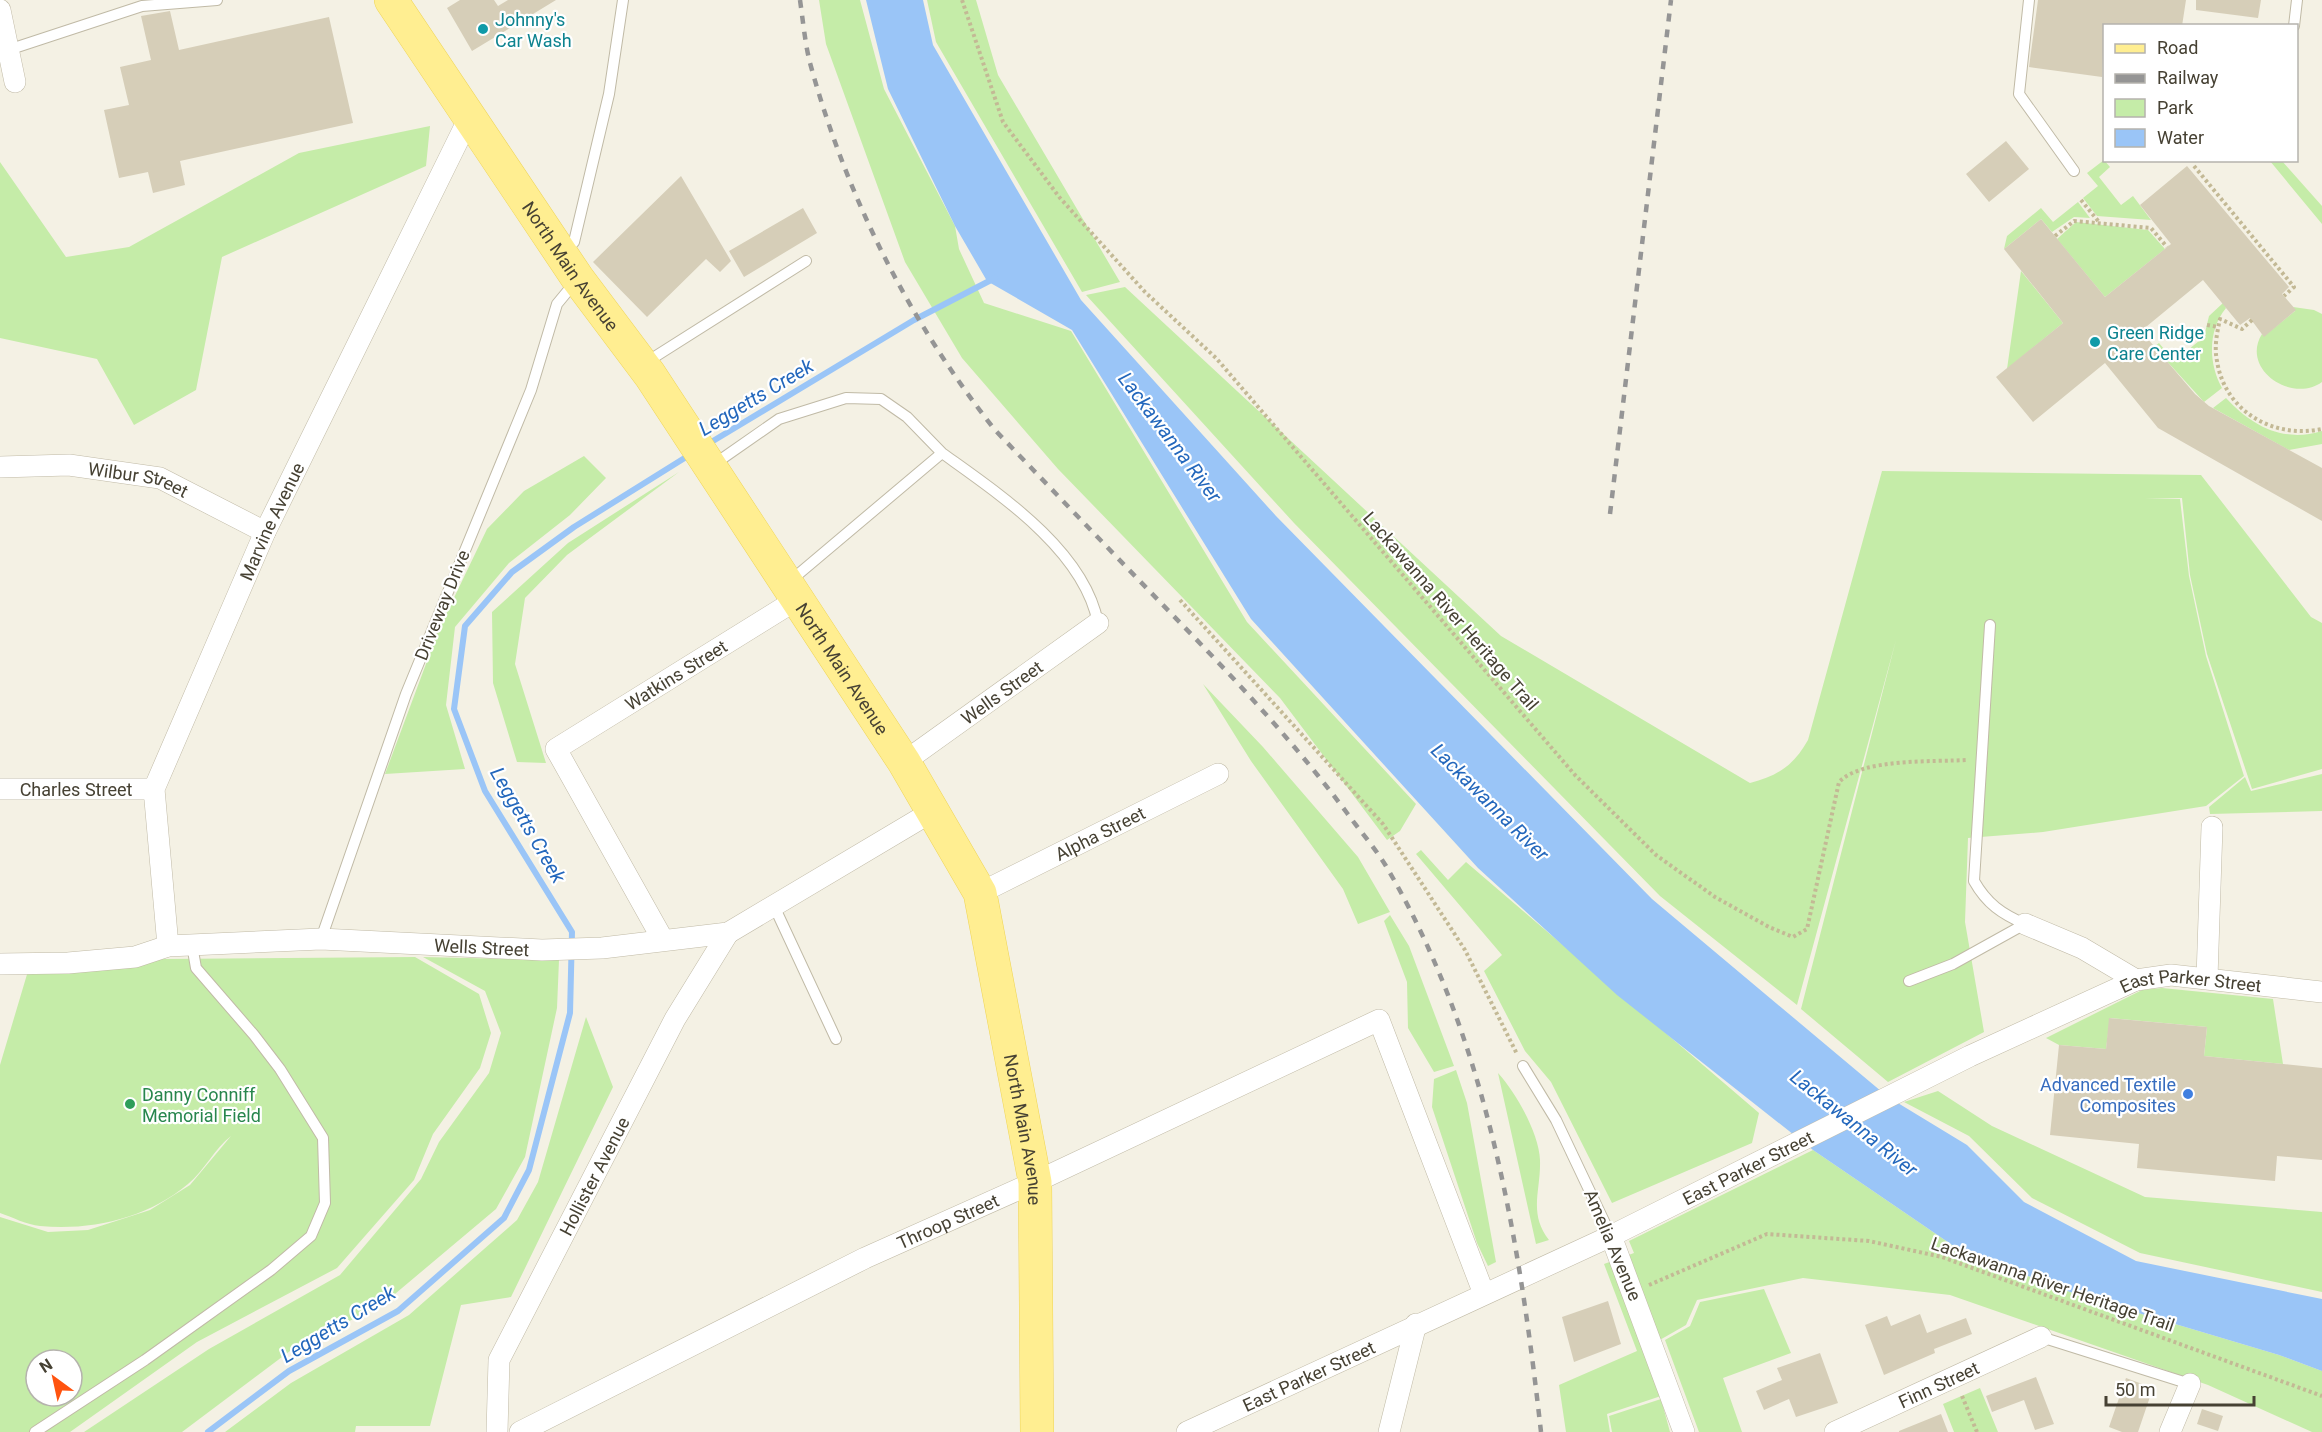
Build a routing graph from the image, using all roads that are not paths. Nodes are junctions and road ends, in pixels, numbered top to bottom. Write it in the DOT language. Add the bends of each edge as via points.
graph roads {
  1 [pos="217,0"];
  2 [pos="391,0"];
  3 [pos="623,0"];
  4 [pos="2029,0"];
  5 [pos="2297,0"];
  6 [pos="0,10"];
  7 [pos="2294,24"];
  8 [pos="8,50"];
  9 [pos="15,82"];
  10 [pos="469,118"];
  11 [pos="2074,171"];
  12 [pos="806,261"];
  13 [pos="570,267"];
  14 [pos="642,364"];
  15 [pos="942,453"];
  16 [pos="708,465"];
  17 [pos="0,467"];
  18 [pos="265,532"];
  19 [pos="791,592"];
  20 [pos="1098,623"];
  21 [pos="1989,625"];
  22 [pos="904,762"];
  23 [pos="1218,774"];
  24 [pos="0,789"];
  25 [pos="154,789"];
  26 [pos="933,811"];
  27 [pos="2212,827"];
  28 [pos="980,893"];
  29 [pos="774,906"];
  30 [pos="2025,924"];
  31 [pos="728,933"];
  32 [pos="321,939"];
  33 [pos="663,940"];
  34 [pos="192,945"];
  35 [pos="168,946"];
  36 [pos="0,964"];
  37 [pos="2207,978"];
  38 [pos="2136,980"];
  39 [pos="1909,981"];
  40 [pos="2322,992"];
  41 [pos="836,1039"];
  42 [pos="1523,1066"];
  43 [pos="1035,1182"];
  44 [pos="1611,1236"];
  45 [pos="1484,1294"];
  46 [pos="1416,1324"];
  47 [pos="2041,1337"];
  48 [pos="2190,1384"];
  49 [pos="2172,1431"];
  50 [pos="35,1432"];
  51 [pos="497,1432"];
  52 [pos="520,1432"];
  53 [pos="1036,1432"];
  54 [pos="1187,1432"];
  55 [pos="1389,1432"];
  56 [pos="1684,1432"];
  57 [pos="1835,1432"];
  1 -- 8 [label="lane" via="142,6"];
  2 -- 10 [label="main road, North Main Avenue"];
  3 -- 13 [label="lane, Driveway Drive" via="609,94"];
  4 -- 11 [label="lane" via="2019,94"];
  5 -- 7 [label="lane"];
  6 -- 8 [label="street"];
  8 -- 9 [label="street"];
  10 -- 13 [label="main road, North Main Avenue"];
  10 -- 18 [label="street, Marvine Avenue"];
  12 -- 14 [label="lane"];
  13 -- 14 [label="main road, North Main Avenue"];
  13 -- 32 [label="lane, Driveway Drive" via="531,390 406,694"];
  14 -- 16 [label="main road, North Main Avenue"];
  15 -- 16 [label="lane" via="907,417 881,399 846,398 779,419"];
  15 -- 19 [label="lane"];
  15 -- 20 [label="lane" via="1038,528 1082,579 1094,602"];
  16 -- 19 [label="main road, North Main Avenue"];
  17 -- 18 [label="street, Wilbur Street" via="69,465 160,478"];
  18 -- 25 [label="street, Marvine Avenue"];
  19 -- 22 [label="main road, North Main Avenue"];
  19 -- 33 [label="street, Watkins Street" via="556,749"];
  20 -- 22 [label="street, Wells Street"];
  21 -- 30 [label="lane" via="1974,881 1983,897 2001,914"];
  22 -- 26 [label="main road, North Main Avenue"];
  23 -- 28 [label="street, Alpha Street"];
  24 -- 25 [label="street, Charles Street"];
  25 -- 35 [label="street, Marvine Avenue"];
  26 -- 28 [label="main road, North Main Avenue"];
  26 -- 29 [label="street, Wells Street"];
  27 -- 37 [label="street"];
  28 -- 43 [label="main road, North Main Avenue"];
  29 -- 31 [label="street, Wells Street"];
  29 -- 41 [label="lane"];
  30 -- 38 [label="street" via="2082,948"];
  30 -- 39 [label="lane" via="1953,964"];
  31 -- 33 [label="street, Wells Street"];
  31 -- 51 [label="street, Hollister Avenue" via="675,1019 499,1360"];
  32 -- 33 [label="street, Wells Street" via="542,950"];
  32 -- 34 [label="street, Wells Street"];
  34 -- 35 [label="street, Wells Street"];
  34 -- 50 [label="lane" via="196,968 267,1052 323,1138 325,1203 310,1236 271,1270"];
  35 -- 36 [label="street, Wells Street" via="135,957"];
  37 -- 38 [label="street, East Parker Street" via="2171,975"];
  37 -- 40 [label="street, East Parker Street"];
  38 -- 44 [label="street, East Parker Street" via="1970,1056"];
  42 -- 44 [label="lane, Amelia Avenue" via="1556,1120"];
  43 -- 45 [label="street, Throop Street" via="1379,1020"];
  43 -- 52 [label="street, Throop Street" via="865,1258"];
  43 -- 53 [label="main road, North Main Avenue"];
  44 -- 45 [label="street, East Parker Street"];
  44 -- 56 [label="street, Amelia Avenue"];
  45 -- 46 [label="street, East Parker Street"];
  46 -- 54 [label="street, East Parker Street"];
  46 -- 55 [label="street"];
  47 -- 48 [label="lane"];
  47 -- 57 [label="street, Finn Street"];
  48 -- 49 [label="street"];
}
